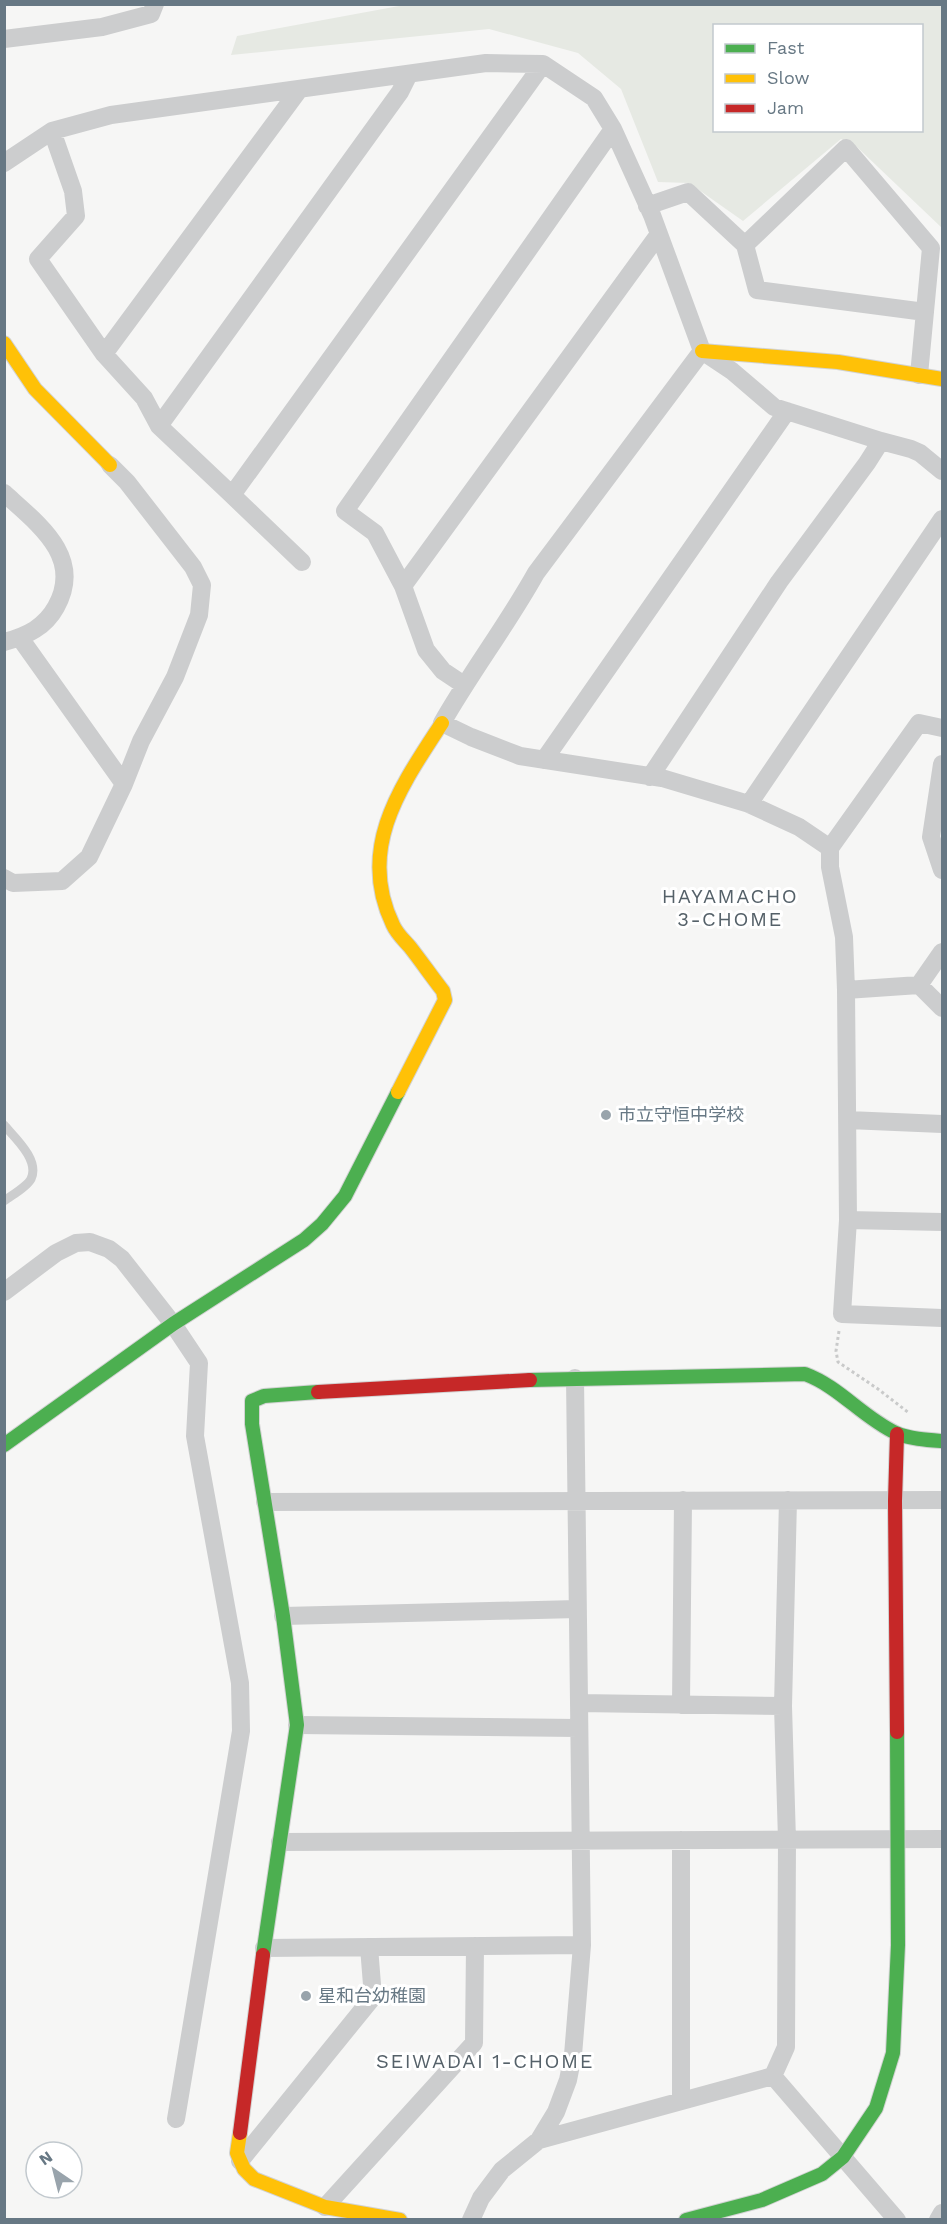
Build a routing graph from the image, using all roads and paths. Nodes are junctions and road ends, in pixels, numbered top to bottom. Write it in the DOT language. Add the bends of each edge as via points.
graph roads {
  1 [pos="155,4"];
  2 [pos="4,39"];
  3 [pos="543,64"];
  4 [pos="409,74"];
  5 [pos="298,90"];
  6 [pos="613,129"];
  7 [pos="52,131"];
  8 [pos="4,163"];
  9 [pos="647,206"];
  10 [pos="659,234"];
  11 [pos="745,245"];
  12 [pos="925,312"];
  13 [pos="4,343"];
  14 [pos="702,351"];
  15 [pos="104,354"];
  16 [pos="919,375"];
  17 [pos="942,379"];
  18 [pos="787,411"];
  19 [pos="159,426"];
  20 [pos="881,441"];
  21 [pos="110,465"];
  22 [pos="942,471"];
  23 [pos="4,493"];
  24 [pos="232,495"];
  25 [pos="942,519"];
  26 [pos="303,562"];
  27 [pos="403,586"];
  28 [pos="12,640"];
  29 [pos="464,685"];
  30 [pos="442,723"];
  31 [pos="942,728"];
  32 [pos="544,760"];
  33 [pos="942,764"];
  34 [pos="650,777"];
  35 [pos="124,784"];
  36 [pos="749,804"];
  37 [pos="830,848"];
  38 [pos="942,870"];
  39 [pos="4,878"];
  40 [pos="942,952"];
  41 [pos="920,985"];
  42 [pos="846,990"];
  43 [pos="942,1008"];
  44 [pos="848,1120"];
  45 [pos="942,1124"];
  46 [pos="4,1125"];
  47 [pos="4,1201"];
  48 [pos="848,1220"];
  49 [pos="942,1222"];
  50 [pos="4,1292"];
  51 [pos="842,1314"];
  52 [pos="942,1318"];
  53 [pos="173,1324"];
  54 [pos="575,1378"];
  55 [pos="917,1416"];
  56 [pos="897,1434"];
  57 [pos="942,1441"];
  58 [pos="4,1445"];
  59 [pos="576,1500"];
  60 [pos="682,1500"];
  61 [pos="788,1500"];
  62 [pos="942,1500"];
  63 [pos="895,1501"];
  64 [pos="265,1502"];
  65 [pos="578,1609"];
  66 [pos="283,1616"];
  67 [pos="579,1703"];
  68 [pos="681,1705"];
  69 [pos="783,1706"];
  70 [pos="297,1725"];
  71 [pos="578,1728"];
  72 [pos="898,1839"];
  73 [pos="942,1839"];
  74 [pos="681,1840"];
  75 [pos="787,1840"];
  76 [pos="580,1841"];
  77 [pos="280,1842"];
  78 [pos="582,1945"];
  79 [pos="475,1946"];
  80 [pos="369,1947"];
  81 [pos="264,1948"];
  82 [pos="773,2076"];
  83 [pos="681,2101"];
  84 [pos="176,2119"];
  85 [pos="539,2140"];
  86 [pos="843,2157"];
  87 [pos="240,2161"];
  88 [pos="325,2207"];
  89 [pos="942,2213"];
  90 [pos="400,2220"];
  91 [pos="471,2220"];
  92 [pos="686,2220"];
  93 [pos="897,2220"];
  94 [pos="938,2220"];
  1 -- 2 [label="street" via="151,14 102,27"];
  3 -- 4 [label="street" via="486,63"];
  3 -- 6 [label="street" via="594,98"];
  3 -- 24 [label="street"];
  4 -- 5 [label="street"];
  4 -- 19 [label="street" via="400,92"];
  5 -- 7 [label="street" via="111,115"];
  5 -- 15 [label="street"];
  6 -- 9 [label="street"];
  6 -- 27 [label="street" via="345,511 375,533"];
  7 -- 8 [label="street"];
  7 -- 15 [label="street" via="73,191 75,216 38,259"];
  9 -- 10 [label="street"];
  9 -- 11 [label="street" via="688,192"];
  10 -- 14 [label="street"];
  10 -- 27 [label="street"];
  11 -- 12 [label="street" via="757,290"];
  11 -- 12 [label="street" via="846,148 931,248"];
  12 -- 16 [label="street"];
  13 -- 21 [label="street" via="35,389"];
  14 -- 16 [label="street" via="838,362"];
  14 -- 18 [label="street" via="774,407"];
  14 -- 29 [label="street" via="536,573"];
  15 -- 19 [label="street" via="144,398"];
  16 -- 17 [label="street"];
  18 -- 20 [label="street"];
  18 -- 32 [label="street"];
  19 -- 24 [label="street"];
  20 -- 22 [label="street" via="920,453"];
  20 -- 34 [label="street" via="779,582"];
  21 -- 35 [label="street" via="193,567 202,585 199,615 176,677 141,741"];
  23 -- 28 [label="street" via="47,532 65,565 64,592 48,621"];
  24 -- 26 [label="street"];
  25 -- 36 [label="street"];
  27 -- 29 [label="street" via="426,650 443,671"];
  28 -- 35 [label="street"];
  29 -- 30 [label="street"];
  30 -- 32 [label="street" via="506,751"];
  30 -- 53 [label="street" via="389,812 378,855 380,888 394,926 443,991 442,1008 345,1196 322,1224 304,1240"];
  31 -- 37 [label="street" via="919,723"];
  32 -- 34 [label="street"];
  33 -- 38 [label="street" via="931,837"];
  34 -- 36 [label="street"];
  35 -- 39 [label="street" via="89,857 62,881 13,883"];
  36 -- 37 [label="street" via="799,827"];
  37 -- 42 [label="street" via="844,937"];
  40 -- 41 [label="street"];
  41 -- 42 [label="street"];
  41 -- 43 [label="street"];
  42 -- 44 [label="street"];
  44 -- 45 [label="street"];
  44 -- 48 [label="street"];
  46 -- 47 [label="lane" via="34,1168 30,1181"];
  48 -- 49 [label="street"];
  48 -- 51 [label="street"];
  50 -- 53 [label="street" via="56,1253 76,1243 90,1242 122,1259"];
  51 -- 52 [label="street"];
  51 -- 55 [label="path" via="838,1362"];
  53 -- 58 [label="street"];
  53 -- 84 [label="street" via="199,1363 195,1436 240,1683 241,1731"];
  54 -- 56 [label="street" via="806,1374 830,1384"];
  54 -- 59 [label="street"];
  54 -- 64 [label="street" via="256,1398 251,1406"];
  56 -- 57 [label="street"];
  56 -- 63 [label="street"];
  59 -- 60 [label="street"];
  59 -- 64 [label="street"];
  59 -- 65 [label="street"];
  60 -- 61 [label="street"];
  60 -- 68 [label="street"];
  61 -- 63 [label="street"];
  61 -- 69 [label="street"];
  62 -- 63 [label="street"];
  63 -- 72 [label="street"];
  64 -- 66 [label="street"];
  65 -- 66 [label="street"];
  65 -- 67 [label="street"];
  66 -- 70 [label="street"];
  67 -- 68 [label="street"];
  67 -- 71 [label="street"];
  68 -- 69 [label="street"];
  69 -- 75 [label="street"];
  70 -- 71 [label="street"];
  70 -- 77 [label="street"];
  71 -- 76 [label="street"];
  72 -- 73 [label="street"];
  72 -- 75 [label="street"];
  72 -- 86 [label="street" via="893,2053 876,2108"];
  74 -- 75 [label="street"];
  74 -- 76 [label="street"];
  74 -- 83 [label="street"];
  75 -- 82 [label="street" via="786,2047"];
  76 -- 77 [label="street"];
  76 -- 78 [label="street"];
  77 -- 81 [label="street"];
  78 -- 79 [label="street"];
  78 -- 85 [label="street" via="577,2024 568,2080 556,2112"];
  79 -- 80 [label="street"];
  79 -- 88 [label="street" via="474,2043"];
  80 -- 81 [label="street"];
  80 -- 87 [label="street" via="373,1997"];
  81 -- 87 [label="street" via="238,2140"];
  82 -- 83 [label="street"];
  82 -- 86 [label="street"];
  83 -- 85 [label="street"];
  85 -- 91 [label="street" via="502,2170 481,2198"];
  86 -- 92 [label="street" via="822,2174 762,2200"];
  86 -- 93 [label="street"];
  87 -- 88 [label="street" via="254,2179"];
  88 -- 90 [label="street"];
  89 -- 94 [label="street"];
}
